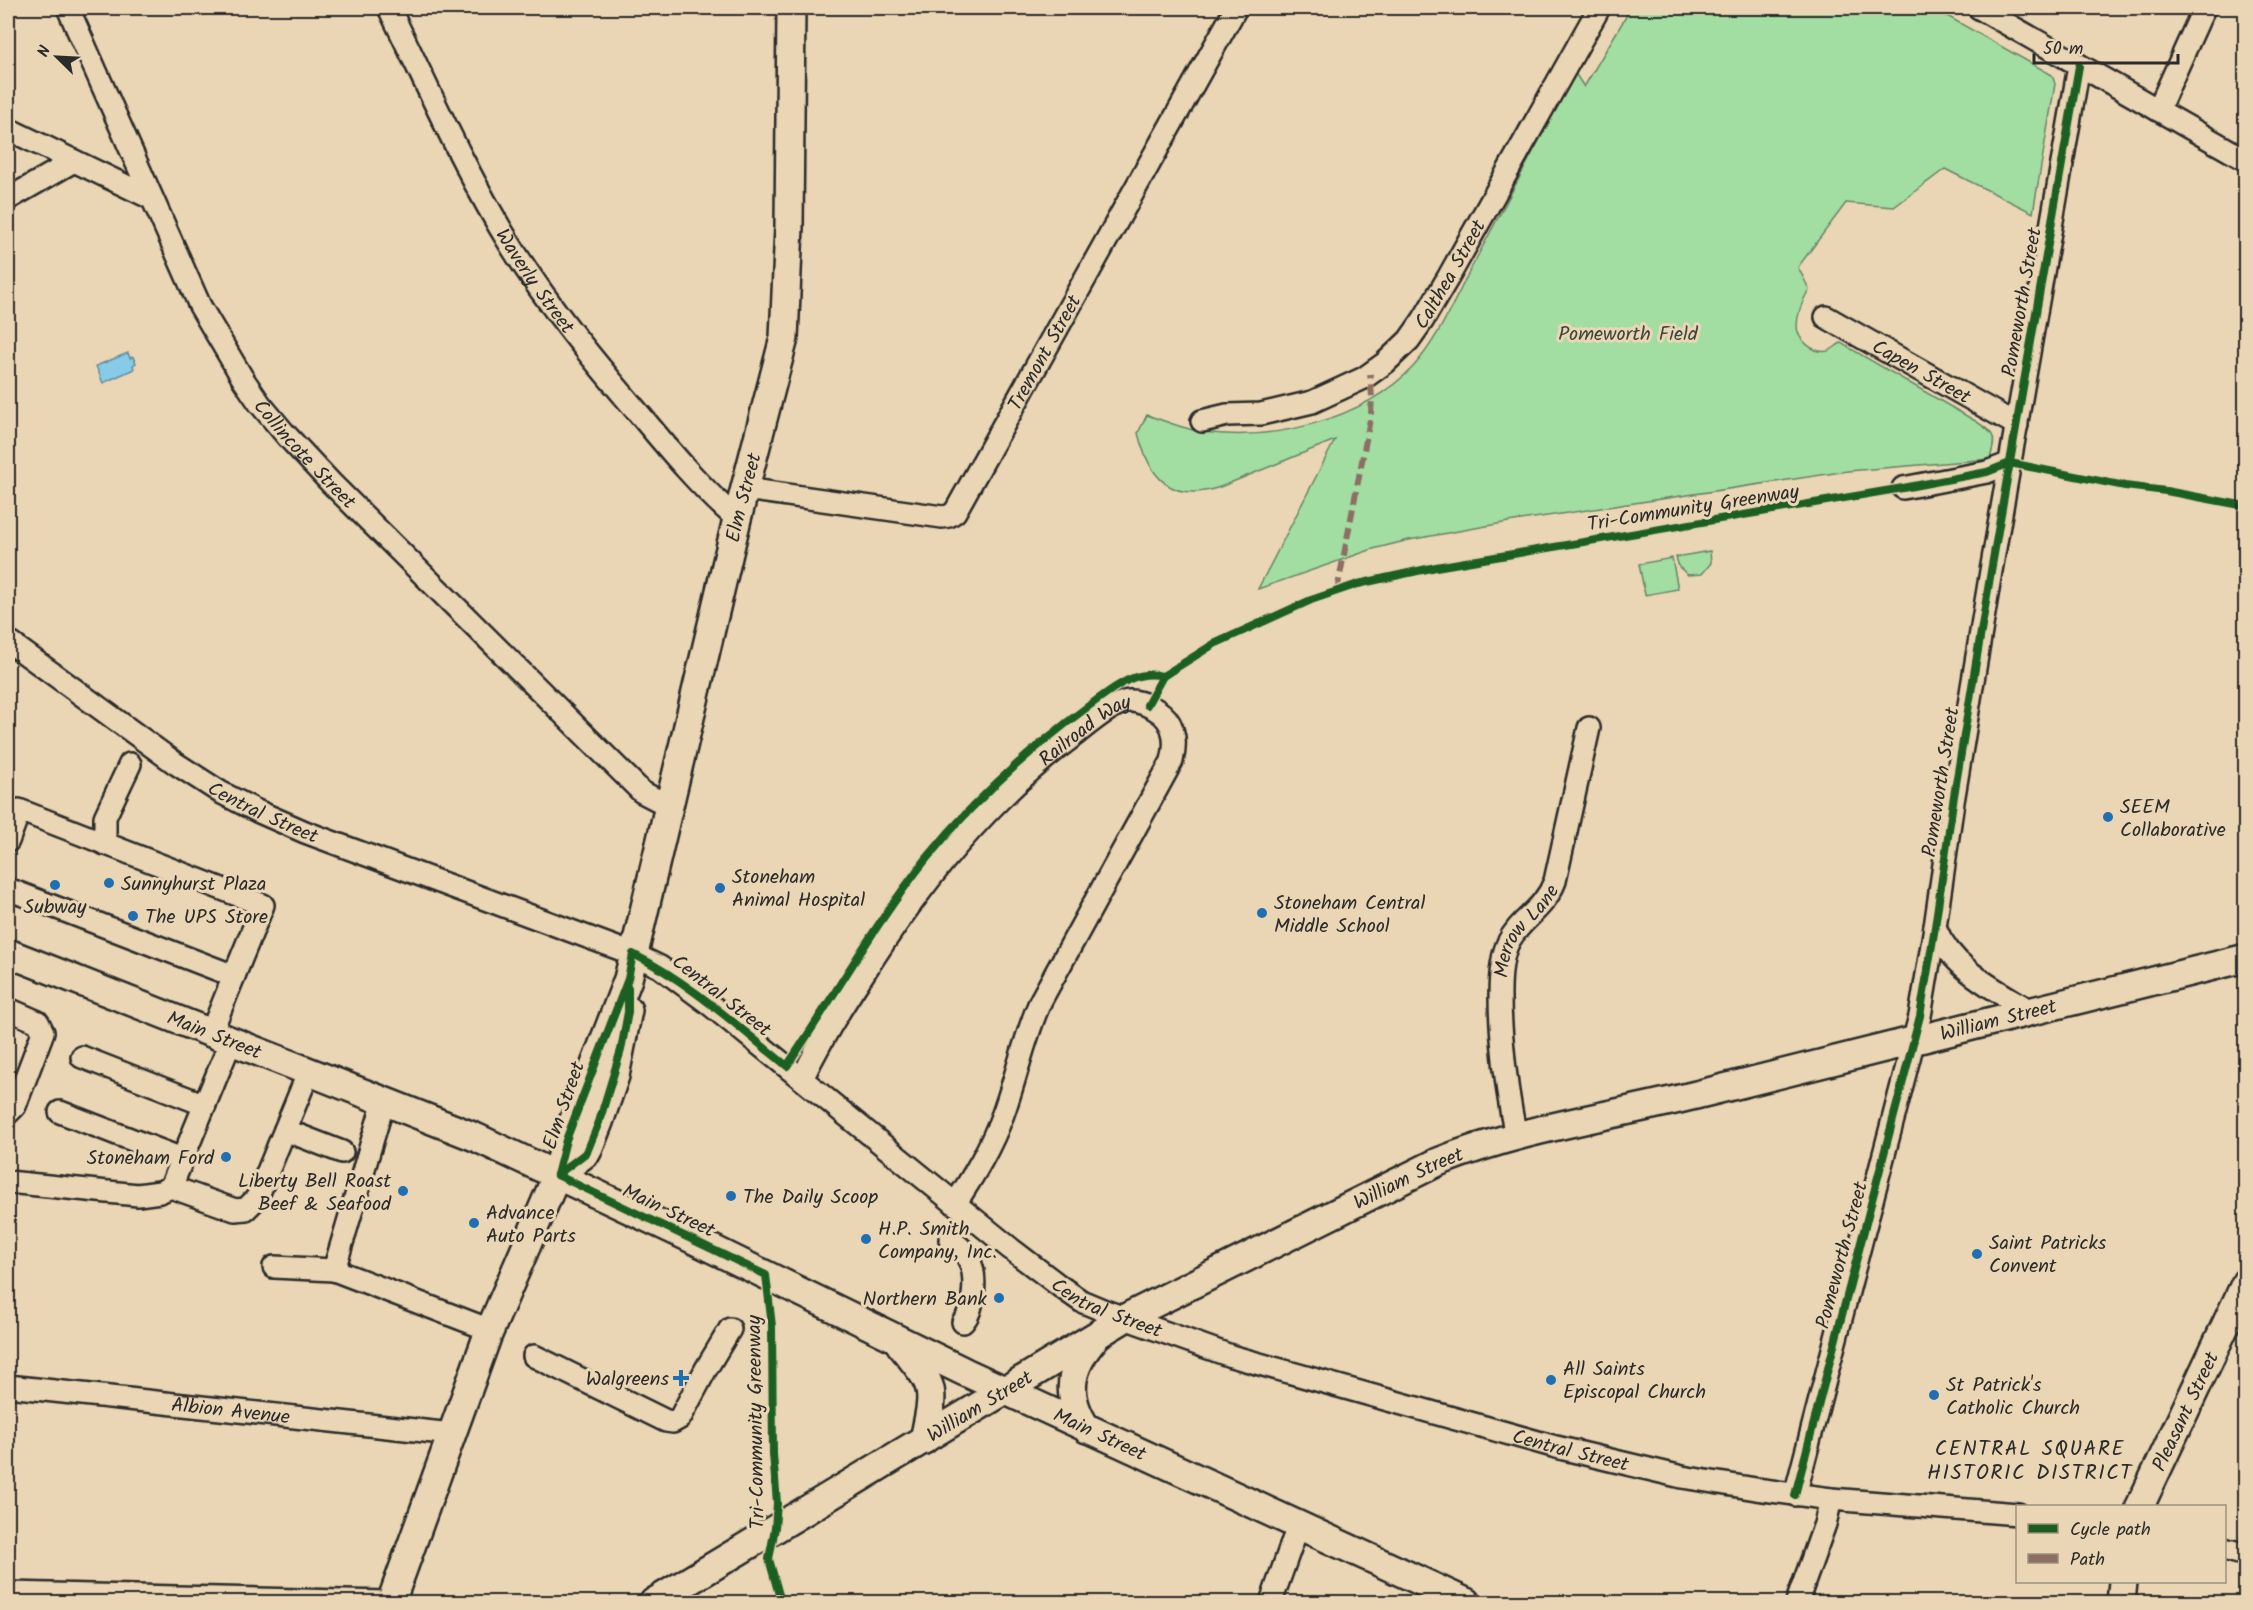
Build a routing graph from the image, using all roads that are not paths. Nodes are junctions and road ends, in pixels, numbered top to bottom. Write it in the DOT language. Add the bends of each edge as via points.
graph roads {
  1 [pos="68,8"];
  2 [pos="389,8"];
  3 [pos="790,8"];
  4 [pos="1236,8"];
  5 [pos="1599,8"];
  6 [pos="1978,8"];
  7 [pos="2204,8"];
  8 [pos="2079,66"];
  9 [pos="2158,110"];
  10 [pos="8,129"];
  11 [pos="2246,160"];
  12 [pos="74,161"];
  13 [pos="151,198"];
  14 [pos="8,199"];
  15 [pos="1826,316"];
  16 [pos="1202,421"];
  17 [pos="2016,425"];
  18 [pos="2010,463"];
  19 [pos="1903,488"];
  20 [pos="745,489"];
  21 [pos="737,519"];
  22 [pos="8,641"];
  23 [pos="1589,728"];
  24 [pos="130,764"];
  25 [pos="669,806"];
  26 [pos="12,816"];
  27 [pos="8,841"];
  28 [pos="105,844"];
  29 [pos="8,889"];
  30 [pos="1935,927"];
  31 [pos="8,953"];
  32 [pos="2246,958"];
  33 [pos="630,966"];
  34 [pos="234,976"];
  35 [pos="8,1009"];
  36 [pos="2029,1010"];
  37 [pos="221,1037"];
  38 [pos="1914,1039"];
  39 [pos="82,1057"];
  40 [pos="309,1071"];
  41 [pos="802,1079"];
  42 [pos="384,1101"];
  43 [pos="205,1105"];
  44 [pos="60,1112"];
  45 [pos="8,1113"];
  46 [pos="285,1130"];
  47 [pos="1516,1136"];
  48 [pos="342,1152"];
  49 [pos="182,1159"];
  50 [pos="557,1175"];
  51 [pos="8,1182"];
  52 [pos="171,1186"];
  53 [pos="955,1204"];
  54 [pos="951,1240"];
  55 [pos="274,1267"];
  56 [pos="334,1270"];
  57 [pos="2246,1282"];
  58 [pos="1125,1318"];
  59 [pos="963,1322"];
  60 [pos="730,1329"];
  61 [pos="490,1330"];
  62 [pos="1098,1334"];
  63 [pos="895,1339"];
  64 [pos="534,1356"];
  65 [pos="8,1386"];
  66 [pos="1005,1390"];
  67 [pos="1087,1429"];
  68 [pos="452,1434"];
  69 [pos="924,1440"];
  70 [pos="1795,1495"];
  71 [pos="1832,1499"];
  72 [pos="2140,1505"];
  73 [pos="2016,1514"];
  74 [pos="1298,1526"];
  75 [pos="2226,1550"];
  76 [pos="2246,1555"];
  77 [pos="2124,1583"];
  78 [pos="8,1593"];
  79 [pos="389,1602"];
  80 [pos="654,1602"];
  81 [pos="1271,1602"];
  82 [pos="1466,1602"];
  83 [pos="1797,1602"];
  84 [pos="2121,1602"];
  1 -- 13 [label="street, Collincote Street"];
  2 -- 21 [label="street, Waverly Street" via="486,204 546,300 667,447"];
  3 -- 20 [label="main road, Elm Street" via="789,248 784,338"];
  4 -- 20 [label="street, Tremont Street" via="955,512 942,517"];
  5 -- 16 [label="street, Calthea Street" via="1444,285 1409,340 1364,378 1312,402 1261,414 1227,415"];
  6 -- 8 [label="street"];
  7 -- 9 [label="street"];
  8 -- 9 [label="street"];
  8 -- 17 [label="street, Pomeworth Street"];
  9 -- 11 [label="street"];
  10 -- 12 [label="street"];
  12 -- 13 [label="street"];
  12 -- 14 [label="street"];
  13 -- 25 [label="street, Collincote Street" via="200,306 243,379 274,421 331,483 642,792"];
  15 -- 17 [label="street, Capen Street"];
  17 -- 18 [label="street, Pomeworth Street"];
  18 -- 19 [label="street"];
  18 -- 30 [label="street, Pomeworth Street"];
  20 -- 21 [label="main road, Elm Street"];
  21 -- 25 [label="main road, Elm Street"];
  22 -- 33 [label="street, Central Street" via="220,792 305,832"];
  23 -- 47 [label="street, Merrow Lane" via="1556,881 1545,902 1512,936 1502,961 1500,1006 1509,1104"];
  24 -- 28 [label="street" via="105,817"];
  25 -- 33 [label="main road, Elm Street"];
  26 -- 27 [label="street"];
  26 -- 28 [label="street" via="19,810"];
  28 -- 34 [label="street" via="263,905"];
  29 -- 34 [label="street"];
  30 -- 36 [label="street" via="1944,945 1970,972"];
  30 -- 38 [label="street, Pomeworth Street"];
  31 -- 37 [label="main road, Main Street"];
  32 -- 36 [label="main road, William Street"];
  33 -- 41 [label="street, Central Street" via="660,967"];
  33 -- 50 [label="main road, Elm Street" via="566,1140"];
  34 -- 37 [label="street"];
  35 -- 45 [label="street" via="38,1022 43,1032 14,1108"];
  36 -- 38 [label="main road, William Street"];
  37 -- 40 [label="main road, Main Street"];
  37 -- 43 [label="street"];
  38 -- 47 [label="main road, William Street"];
  38 -- 70 [label="street, Pomeworth Street"];
  39 -- 43 [label="street"];
  40 -- 42 [label="main road, Main Street"];
  40 -- 46 [label="street"];
  41 -- 53 [label="street, Central Street"];
  41 -- 53 [label="street, Railroad Way" via="889,933 959,842 996,803 1060,746 1119,704 1131,700 1159,712 1173,733 1172,761 1041,1000 1028,1028 993,1140"];
  42 -- 50 [label="main road, Main Street"];
  42 -- 56 [label="street"];
  43 -- 49 [label="street"];
  44 -- 49 [label="street"];
  46 -- 48 [label="street"];
  46 -- 52 [label="street" via="257,1198 246,1209 235,1210"];
  47 -- 58 [label="main road, William Street" via="1438,1162"];
  49 -- 52 [label="street"];
  50 -- 61 [label="main road, Elm Street"];
  50 -- 63 [label="main road, Main Street"];
  51 -- 52 [label="street" via="138,1195"];
  53 -- 58 [label="street, Central Street" via="1081,1301"];
  54 -- 59 [label="street" via="967,1271"];
  55 -- 56 [label="street"];
  56 -- 61 [label="street"];
  57 -- 72 [label="main road, Pleasant Street"];
  58 -- 62 [label="main road, William Street"];
  58 -- 70 [label="street, Central Street" via="1232,1356 1556,1447 1682,1477"];
  60 -- 64 [label="street" via="682,1416 673,1422"];
  61 -- 68 [label="main road, Elm Street"];
  62 -- 66 [label="main road, William Street"];
  62 -- 67 [label="main road" via="1079,1360 1072,1387 1074,1407"];
  63 -- 66 [label="main road, Main Street"];
  63 -- 69 [label="main road" via="925,1376 931,1390"];
  65 -- 68 [label="street, Albion Avenue"];
  66 -- 67 [label="main road, Main Street"];
  66 -- 69 [label="main road, William Street"];
  67 -- 74 [label="main road, Main Street"];
  68 -- 79 [label="main road, Elm Street"];
  69 -- 80 [label="main road, William Street"];
  70 -- 71 [label="street, Central Street"];
  71 -- 73 [label="street, Central Street"];
  71 -- 83 [label="street"];
  74 -- 81 [label="street"];
  74 -- 82 [label="main road, Main Street"];
  75 -- 76 [label="street"];
  77 -- 84 [label="main road"];
  78 -- 79 [label="street"];
}
